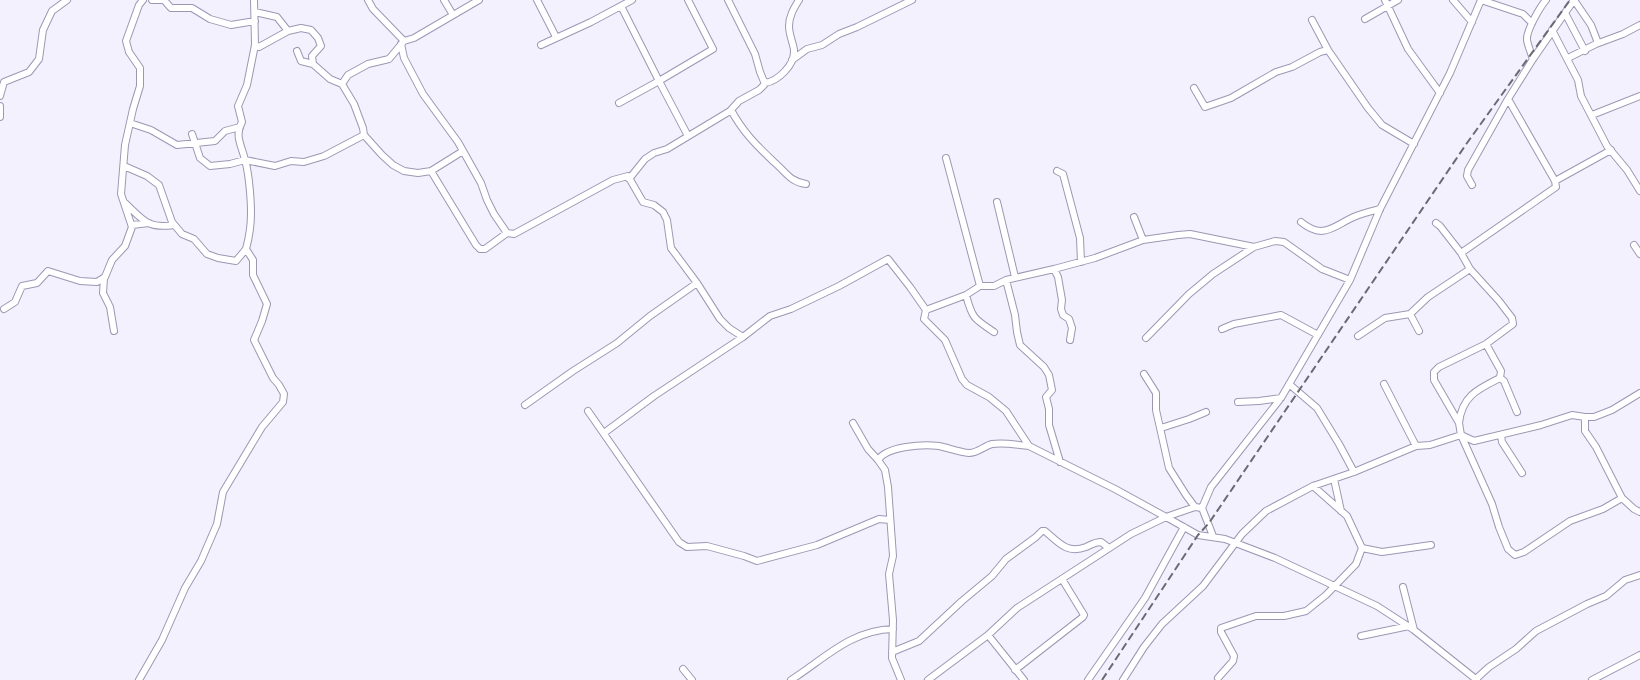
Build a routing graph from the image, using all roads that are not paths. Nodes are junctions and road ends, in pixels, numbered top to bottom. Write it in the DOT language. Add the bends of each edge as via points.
graph roads {
  1 [pos="67,0"];
  2 [pos="143,0"];
  3 [pos="152,0"];
  4 [pos="165,0"];
  5 [pos="254,0"];
  6 [pos="368,0"];
  7 [pos="444,0"];
  8 [pos="479,0"];
  9 [pos="537,0"];
  10 [pos="632,0"];
  11 [pos="688,0"];
  12 [pos="728,0"];
  13 [pos="799,0"];
  14 [pos="912,0"];
  15 [pos="1398,0"];
  16 [pos="1453,0"];
  17 [pos="1481,0"];
  18 [pos="1546,0"];
  19 [pos="1574,0"];
  20 [pos="1386,3"];
  21 [pos="621,6"];
  22 [pos="255,12"];
  23 [pos="1565,13"];
  24 [pos="453,15"];
  25 [pos="1364,19"];
  26 [pos="1312,20"];
  27 [pos="255,21"];
  28 [pos="1472,22"];
  29 [pos="1532,23"];
  30 [pos="1640,24"];
  31 [pos="1552,30"];
  32 [pos="288,32"];
  33 [pos="556,37"];
  34 [pos="403,43"];
  35 [pos="1598,43"];
  36 [pos="254,44"];
  37 [pos="541,45"];
  38 [pos="1328,50"];
  39 [pos="297,51"];
  40 [pos="1585,51"];
  41 [pos="1568,58"];
  42 [pos="1533,59"];
  43 [pos="792,60"];
  44 [pos="313,64"];
  45 [pos="660,81"];
  46 [pos="765,83"];
  47 [pos="342,84"];
  48 [pos="1194,88"];
  49 [pos="1440,93"];
  50 [pos="0,96"];
  51 [pos="1640,96"];
  52 [pos="1508,99"];
  53 [pos="619,103"];
  54 [pos="0,106"];
  55 [pos="731,110"];
  56 [pos="1592,115"];
  57 [pos="0,117"];
  58 [pos="130,123"];
  59 [pos="240,127"];
  60 [pos="192,134"];
  61 [pos="364,135"];
  62 [pos="688,136"];
  63 [pos="195,144"];
  64 [pos="1414,144"];
  65 [pos="1611,150"];
  66 [pos="463,151"];
  67 [pos="946,158"];
  68 [pos="245,160"];
  69 [pos="124,166"];
  70 [pos="431,171"];
  71 [pos="1057,171"];
  72 [pos="629,178"];
  73 [pos="1555,181"];
  74 [pos="806,184"];
  75 [pos="1472,185"];
  76 [pos="1640,192"];
  77 [pos="124,202"];
  78 [pos="997,202"];
  79 [pos="1380,209"];
  80 [pos="1134,217"];
  81 [pos="1301,222"];
  82 [pos="149,223"];
  83 [pos="1436,223"];
  84 [pos="132,225"];
  85 [pos="174,225"];
  86 [pos="507,233"];
  87 [pos="1143,240"];
  88 [pos="1634,245"];
  89 [pos="1254,247"];
  90 [pos="246,249"];
  91 [pos="1461,253"];
  92 [pos="1640,254"];
  93 [pos="1081,262"];
  94 [pos="1054,269"];
  95 [pos="1470,269"];
  96 [pos="1015,277"];
  97 [pos="104,278"];
  98 [pos="1006,280"];
  99 [pos="1350,280"];
  100 [pos="697,284"];
  101 [pos="980,286"];
  102 [pos="966,295"];
  103 [pos="4,309"];
  104 [pos="926,310"];
  105 [pos="1410,314"];
  106 [pos="1222,329"];
  107 [pos="1419,330"];
  108 [pos="114,331"];
  109 [pos="994,332"];
  110 [pos="1318,335"];
  111 [pos="1358,336"];
  112 [pos="743,337"];
  113 [pos="1146,338"];
  114 [pos="1070,340"];
  115 [pos="1486,344"];
  116 [pos="1144,374"];
  117 [pos="1500,378"];
  118 [pos="1289,384"];
  119 [pos="1384,384"];
  120 [pos="1640,393"];
  121 [pos="1281,398"];
  122 [pos="1238,402"];
  123 [pos="525,405"];
  124 [pos="588,411"];
  125 [pos="1206,412"];
  126 [pos="1517,412"];
  127 [pos="1584,418"];
  128 [pos="853,423"];
  129 [pos="1459,423"];
  130 [pos="1161,428"];
  131 [pos="604,433"];
  132 [pos="1461,435"];
  133 [pos="1501,435"];
  134 [pos="1029,446"];
  135 [pos="1416,446"];
  136 [pos="878,460"];
  137 [pos="1060,462"];
  138 [pos="1354,472"];
  139 [pos="1522,473"];
  140 [pos="1334,479"];
  141 [pos="1313,486"];
  142 [pos="1622,498"];
  143 [pos="1195,507"];
  144 [pos="1202,508"];
  145 [pos="1341,511"];
  146 [pos="1640,512"];
  147 [pos="1166,517"];
  148 [pos="890,520"];
  149 [pos="1184,527"];
  150 [pos="1213,536"];
  151 [pos="1236,543"];
  152 [pos="1431,545"];
  153 [pos="1109,548"];
  154 [pos="1362,548"];
  155 [pos="1640,575"];
  156 [pos="1062,579"];
  157 [pos="1334,585"];
  158 [pos="1404,587"];
  159 [pos="1411,628"];
  160 [pos="893,629"];
  161 [pos="988,635"];
  162 [pos="1361,636"];
  163 [pos="892,652"];
  164 [pos="1640,655"];
  165 [pos="682,669"];
  166 [pos="1015,670"];
  167 [pos="1218,678"];
  168 [pos="1125,679"];
  169 [pos="139,680"];
  170 [pos="692,680"];
  171 [pos="791,680"];
  172 [pos="901,680"];
  173 [pos="928,680"];
  174 [pos="1024,680"];
  175 [pos="1088,680"];
  176 [pos="1477,680"];
  177 [pos="1592,680"];
  1 -- 50 [label="street" via="52,11 43,30 39,59 29,72 4,82"];
  2 -- 58 [label="street" via="126,41 129,52 140,68 140,86"];
  3 -- 4 [label="street"];
  4 -- 27 [label="street" via="171,8 192,8 210,19 231,25"];
  5 -- 22 [label="street"];
  6 -- 34 [label="street"];
  7 -- 24 [label="street"];
  8 -- 24 [label="street"];
  9 -- 33 [label="street"];
  10 -- 21 [label="street"];
  11 -- 45 [label="street" via="713,49"];
  12 -- 46 [label="street" via="755,54"];
  13 -- 43 [label="street" via="789,25 794,51"];
  14 -- 43 [label="street" via="839,34 822,45 807,49"];
  15 -- 20 [label="street"];
  16 -- 28 [label="street"];
  17 -- 28 [label="street"];
  17 -- 29 [label="street" via="1523,14"];
  18 -- 29 [label="street"];
  19 -- 23 [label="street"];
  19 -- 35 [label="street" via="1591,25"];
  20 -- 25 [label="street"];
  20 -- 49 [label="street" via="1408,49"];
  21 -- 33 [label="street"];
  21 -- 45 [label="street"];
  22 -- 27 [label="street"];
  22 -- 32 [label="street" via="277,17"];
  23 -- 31 [label="street"];
  23 -- 40 [label="street"];
  24 -- 34 [label="street"];
  26 -- 38 [label="street"];
  27 -- 36 [label="street"];
  28 -- 49 [label="street"];
  29 -- 42 [label="street" via="1527,39"];
  30 -- 35 [label="street" via="1623,34"];
  31 -- 41 [label="street"];
  31 -- 42 [label="street"];
  32 -- 36 [label="street" via="259,47"];
  32 -- 44 [label="street" via="301,28 311,30 318,38 321,46 312,56"];
  33 -- 37 [label="street"];
  34 -- 47 [label="street" via="389,59 368,64 348,75"];
  34 -- 66 [label="street" via="404,58 424,94"];
  35 -- 40 [label="street"];
  36 -- 59 [label="street" via="247,85 238,106 242,122"];
  38 -- 48 [label="street" via="1276,72 1231,98 1205,107"];
  38 -- 64 [label="street" via="1382,125"];
  39 -- 44 [label="street" via="301,61"];
  40 -- 41 [label="street"];
  41 -- 56 [label="street" via="1578,80 1581,96"];
  42 -- 52 [label="street"];
  43 -- 46 [label="street" via="787,69 773,82"];
  44 -- 47 [label="street" via="330,79"];
  45 -- 53 [label="street"];
  45 -- 62 [label="street"];
  46 -- 55 [label="street" via="759,90 739,101"];
  47 -- 61 [label="street" via="354,104 364,128"];
  49 -- 64 [label="street"];
  51 -- 56 [label="street"];
  52 -- 73 [label="street"];
  52 -- 75 [label="street" via="1468,170 1467,176"];
  54 -- 57 [label="street"];
  55 -- 62 [label="street"];
  55 -- 74 [label="street" via="763,153 787,176"];
  56 -- 65 [label="street"];
  58 -- 63 [label="street" via="151,130 177,146"];
  58 -- 69 [label="street"];
  59 -- 63 [label="street" via="225,131 215,141"];
  59 -- 68 [label="street" via="238,142"];
  60 -- 63 [label="street"];
  61 -- 68 [label="street" via="324,156 304,162 291,161 275,166"];
  61 -- 70 [label="street" via="393,165 404,171 418,174"];
  62 -- 72 [label="street" via="645,159"];
  63 -- 68 [label="street" via="200,158 210,166"];
  64 -- 79 [label="street"];
  65 -- 73 [label="street"];
  65 -- 76 [label="street"];
  66 -- 70 [label="street"];
  66 -- 86 [label="street" via="481,183 494,214"];
  67 -- 101 [label="street"];
  68 -- 90 [label="street" via="251,212"];
  69 -- 77 [label="street" via="121,194"];
  69 -- 85 [label="street" via="160,185"];
  70 -- 86 [label="street" via="480,249 484,249"];
  71 -- 93 [label="street" via="1063,174 1080,238"];
  72 -- 86 [label="street" via="628,176 613,180 514,234"];
  72 -- 100 [label="street" via="643,202 654,205 663,212 667,220 671,248"];
  73 -- 91 [label="street" via="1556,187"];
  77 -- 82 [label="street"];
  77 -- 84 [label="street"];
  78 -- 96 [label="street"];
  79 -- 81 [label="street" via="1356,216 1325,230 1316,231"];
  79 -- 99 [label="street"];
  80 -- 87 [label="street"];
  82 -- 84 [label="street"];
  82 -- 85 [label="street" via="159,227"];
  83 -- 91 [label="street"];
  84 -- 97 [label="street" via="125,246 112,260"];
  85 -- 90 [label="street" via="182,234 194,239 207,254 218,258 236,261"];
  87 -- 89 [label="street" via="1190,234"];
  87 -- 93 [label="street"];
  88 -- 92 [label="street"];
  89 -- 99 [label="street" via="1275,241 1284,242 1322,269"];
  89 -- 113 [label="street" via="1213,274 1189,294"];
  90 -- 169 [label="street" via="253,260 253,275 267,304 254,340 272,378 284,394 284,402 262,427 223,492 217,524 202,561 185,588 162,640"];
  91 -- 95 [label="street"];
  93 -- 94 [label="street"];
  94 -- 96 [label="street"];
  94 -- 114 [label="street" via="1062,300 1061,310 1069,319 1072,328"];
  95 -- 105 [label="street" via="1428,297"];
  95 -- 115 [label="street" via="1512,318 1513,324"];
  96 -- 98 [label="street"];
  97 -- 103 [label="street" via="97,282 80,281 48,272 37,283 22,286 15,302"];
  97 -- 108 [label="street" via="103,293 110,307"];
  98 -- 101 [label="street" via="994,286"];
  98 -- 137 [label="street" via="1016,315 1016,332 1020,345 1049,375 1052,390 1046,397 1049,425"];
  99 -- 110 [label="street"];
  100 -- 112 [label="street" via="720,319"];
  100 -- 123 [label="street" via="650,316 617,343"];
  101 -- 102 [label="street"];
  102 -- 104 [label="street"];
  102 -- 109 [label="street" via="970,313 978,322"];
  104 -- 112 [label="street" via="888,259 839,286 770,316"];
  104 -- 134 [label="street" via="924,319 945,340 962,378 1006,411"];
  105 -- 107 [label="street"];
  105 -- 111 [label="street" via="1385,318"];
  106 -- 110 [label="street" via="1234,324 1281,316"];
  110 -- 118 [label="street"];
  112 -- 131 [label="street" via="654,396"];
  115 -- 117 [label="street" via="1502,371"];
  115 -- 129 [label="street" via="1439,367 1434,372 1434,380"];
  116 -- 130 [label="street" via="1156,393 1156,410"];
  117 -- 126 [label="street" via="1504,380"];
  117 -- 129 [label="street" via="1467,398 1460,411"];
  118 -- 121 [label="street"];
  118 -- 138 [label="street" via="1317,408"];
  119 -- 135 [label="street"];
  120 -- 127 [label="street" via="1612,410"];
  121 -- 122 [label="street"];
  121 -- 144 [label="street" via="1211,487"];
  124 -- 131 [label="street"];
  125 -- 130 [label="street"];
  127 -- 133 [label="street" via="1572,414"];
  127 -- 142 [label="street" via="1584,431 1596,447"];
  128 -- 136 [label="street" via="868,449"];
  129 -- 132 [label="street"];
  130 -- 143 [label="street" via="1169,468"];
  131 -- 148 [label="street" via="679,542 687,547 707,546 757,561 817,545 879,519"];
  132 -- 133 [label="street" via="1474,441"];
  132 -- 135 [label="street" via="1430,445"];
  132 -- 142 [label="street" via="1492,504 1508,549 1515,555 1524,552 1570,521 1603,509"];
  133 -- 139 [label="street" via="1502,442"];
  134 -- 136 [label="street" via="990,444 970,453 922,445 890,451 881,455"];
  134 -- 137 [label="street"];
  135 -- 138 [label="street"];
  136 -- 148 [label="street" via="885,470"];
  137 -- 147 [label="street"];
  138 -- 140 [label="street"];
  140 -- 141 [label="street"];
  140 -- 145 [label="street"];
  141 -- 145 [label="street"];
  141 -- 151 [label="street" via="1266,511"];
  142 -- 146 [label="street"];
  143 -- 144 [label="street"];
  143 -- 147 [label="street"];
  144 -- 150 [label="street"];
  145 -- 154 [label="street" via="1347,516"];
  147 -- 149 [label="street"];
  147 -- 153 [label="street" via="1141,528"];
  148 -- 160 [label="street" via="893,556 889,574"];
  149 -- 150 [label="street" via="1198,535"];
  149 -- 175 [label="street" via="1145,598"];
  150 -- 151 [label="street"];
  151 -- 157 [label="street"];
  151 -- 168 [label="street" via="1203,586 1162,624"];
  152 -- 154 [label="street" via="1382,552"];
  153 -- 156 [label="street"];
  153 -- 163 [label="street" via="1095,542 1074,551 1042,531 1006,559 992,576 919,641"];
  154 -- 157 [label="street" via="1356,564"];
  155 -- 176 [label="street" via="1625,580 1606,596 1536,631 1516,649 1489,667"];
  156 -- 161 [label="street" via="1017,608"];
  156 -- 166 [label="street" via="1084,615 1083,618"];
  157 -- 159 [label="street" via="1377,606"];
  157 -- 167 [label="street" via="1306,611 1284,616 1256,616 1222,628 1221,632 1234,656 1233,661"];
  158 -- 159 [label="street"];
  159 -- 162 [label="street"];
  159 -- 176 [label="street"];
  160 -- 163 [label="street"];
  160 -- 171 [label="street" via="871,632 842,644"];
  161 -- 166 [label="street"];
  161 -- 173 [label="street"];
  163 -- 172 [label="street"];
  164 -- 177 [label="street"];
  165 -- 170 [label="street"];
  166 -- 174 [label="street"];
}
